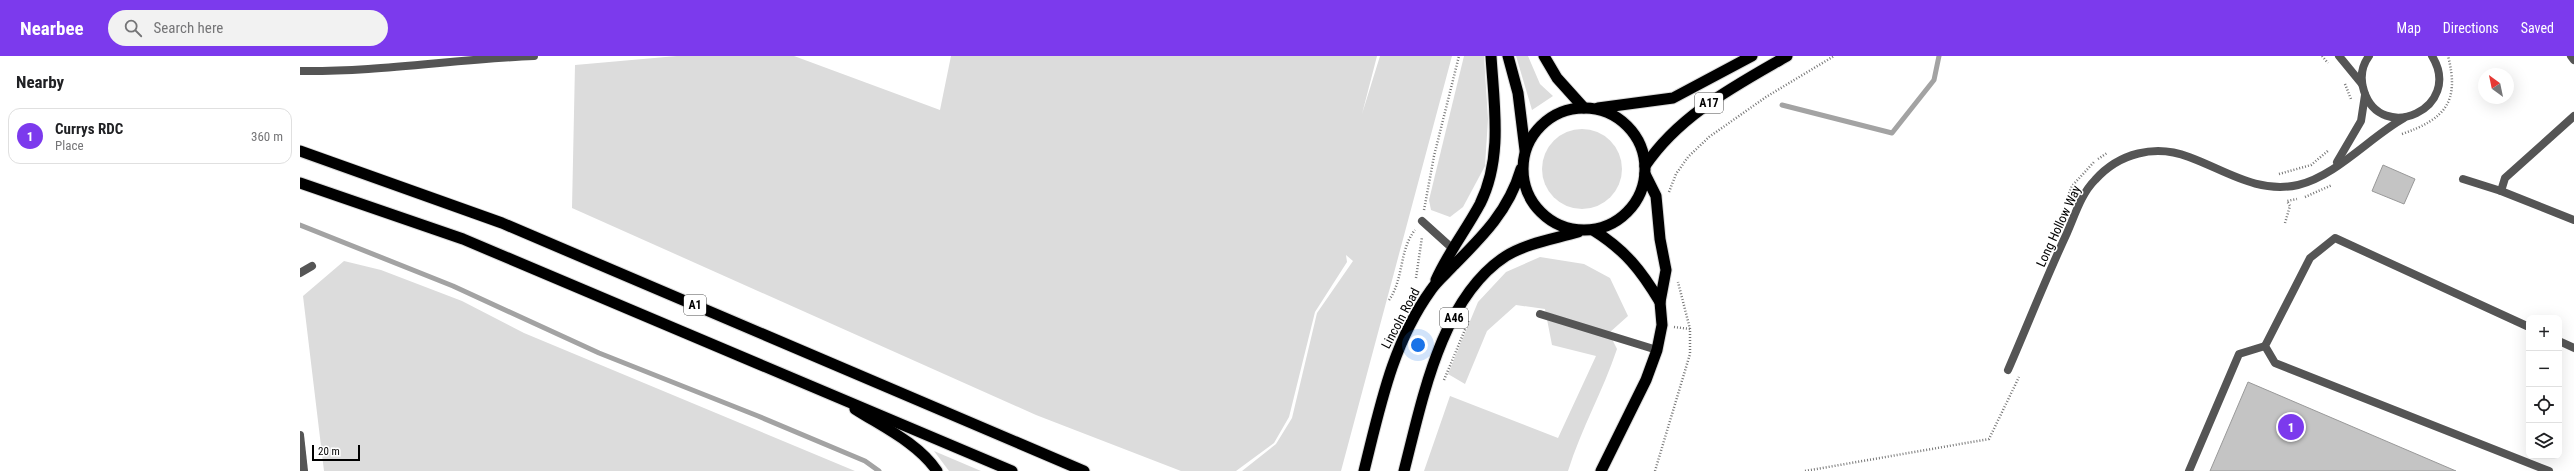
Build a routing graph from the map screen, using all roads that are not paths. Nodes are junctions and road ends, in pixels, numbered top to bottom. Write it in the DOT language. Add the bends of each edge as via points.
graph roads {
  1 [pos="534,56"];
  2 [pos="1491,56"];
  3 [pos="1508,56"];
  4 [pos="1544,56"];
  5 [pos="1752,56"];
  6 [pos="1787,56"];
  7 [pos="2339,56"];
  8 [pos="2368,56"];
  9 [pos="2571,56"];
  10 [pos="2434,58"];
  11 [pos="2574,60"];
  12 [pos="300,71"];
  13 [pos="2362,84"];
  14 [pos="2365,95"];
  15 [pos="1588,108"];
  16 [pos="2574,116"];
  17 [pos="2404,118"];
  18 [pos="300,151"];
  19 [pos="1524,155"];
  20 [pos="2335,166"];
  21 [pos="1645,170"];
  22 [pos="2463,179"];
  23 [pos="300,183"];
  24 [pos="2501,191"];
  25 [pos="2574,220"];
  26 [pos="1422,221"];
  27 [pos="1588,230"];
  28 [pos="1453,249"];
  29 [pos="312,266"];
  30 [pos="300,273"];
  31 [pos="1432,288"];
  32 [pos="1660,302"];
  33 [pos="1540,314"];
  34 [pos="2526,327"];
  35 [pos="2562,342"];
  36 [pos="2266,346"];
  37 [pos="2574,348"];
  38 [pos="1657,350"];
  39 [pos="2008,370"];
  40 [pos="827,392"];
  41 [pos="300,435"];
  42 [pos="304,471"];
  43 [pos="937,471"];
  44 [pos="1012,471"];
  45 [pos="1084,471"];
  46 [pos="1364,471"];
  47 [pos="1404,471"];
  48 [pos="1601,471"];
  49 [pos="2189,471"];
  50 [pos="2549,471"];
  1 -- 12 [label="street" via="350,72"];
  2 -- 28 [label="highway, A46" via="1495,116 1492,165 1481,202"];
  3 -- 19 [label="highway, A46" via="1518,93"];
  4 -- 15 [label="highway" via="1557,78"];
  5 -- 15 [label="highway, A17" via="1673,98"];
  6 -- 21 [label="highway, A17" via="1714,100 1690,118 1667,138"];
  7 -- 13 [label="street"];
  8 -- 13 [label="street" via="2361,73"];
  9 -- 11 [label="street"];
  10 -- 17 [label="street, Long Hollow Way" via="2439,83 2434,97 2424,110"];
  13 -- 14 [label="street"];
  14 -- 17 [label="street" via="2375,109 2384,114"];
  14 -- 20 [label="street, Long Hollow Way" via="2361,121"];
  15 -- 19 [label="highway" via="1566,111 1546,122 1533,135"];
  15 -- 21 [label="highway" via="1618,119 1632,131 1642,151"];
  16 -- 24 [label="street" via="2505,178"];
  17 -- 20 [label="street, Long Hollow Way"];
  18 -- 45 [label="highway, A1" via="502,223"];
  19 -- 27 [label="highway" via="1526,189 1536,208 1557,224"];
  19 -- 31 [label="highway, Lincoln Road / A46" via="1515,190 1495,223"];
  20 -- 39 [label="street, Long Hollow Way" via="2308,182 2276,188 2240,179 2174,152 2149,151 2115,162 2096,179 2082,200"];
  21 -- 27 [label="highway" via="1639,196 1628,212 1611,224"];
  21 -- 32 [label="highway" via="1656,196 1666,270"];
  22 -- 24 [label="street"];
  23 -- 40 [label="highway, A1" via="463,239"];
  24 -- 25 [label="street"];
  26 -- 28 [label="street"];
  27 -- 32 [label="highway" via="1615,244 1640,269"];
  27 -- 47 [label="highway, A46" via="1527,246 1506,256 1478,280 1442,343 1422,398"];
  28 -- 31 [label="highway, A46"];
  29 -- 30 [label="street"];
  31 -- 46 [label="highway, Lincoln Road / A46" via="1412,318 1392,363"];
  32 -- 38 [label="highway" via="1662,325"];
  33 -- 38 [label="street"];
  34 -- 36 [label="street" via="2335,238 2310,258"];
  35 -- 37 [label="street"];
  36 -- 49 [label="street" via="2239,354"];
  36 -- 50 [label="street" via="2275,362"];
  38 -- 48 [label="highway" via="1646,380"];
  40 -- 43 [label="highway" via="922,453"];
  40 -- 44 [label="highway, A1"];
  41 -- 42 [label="street"];
}
